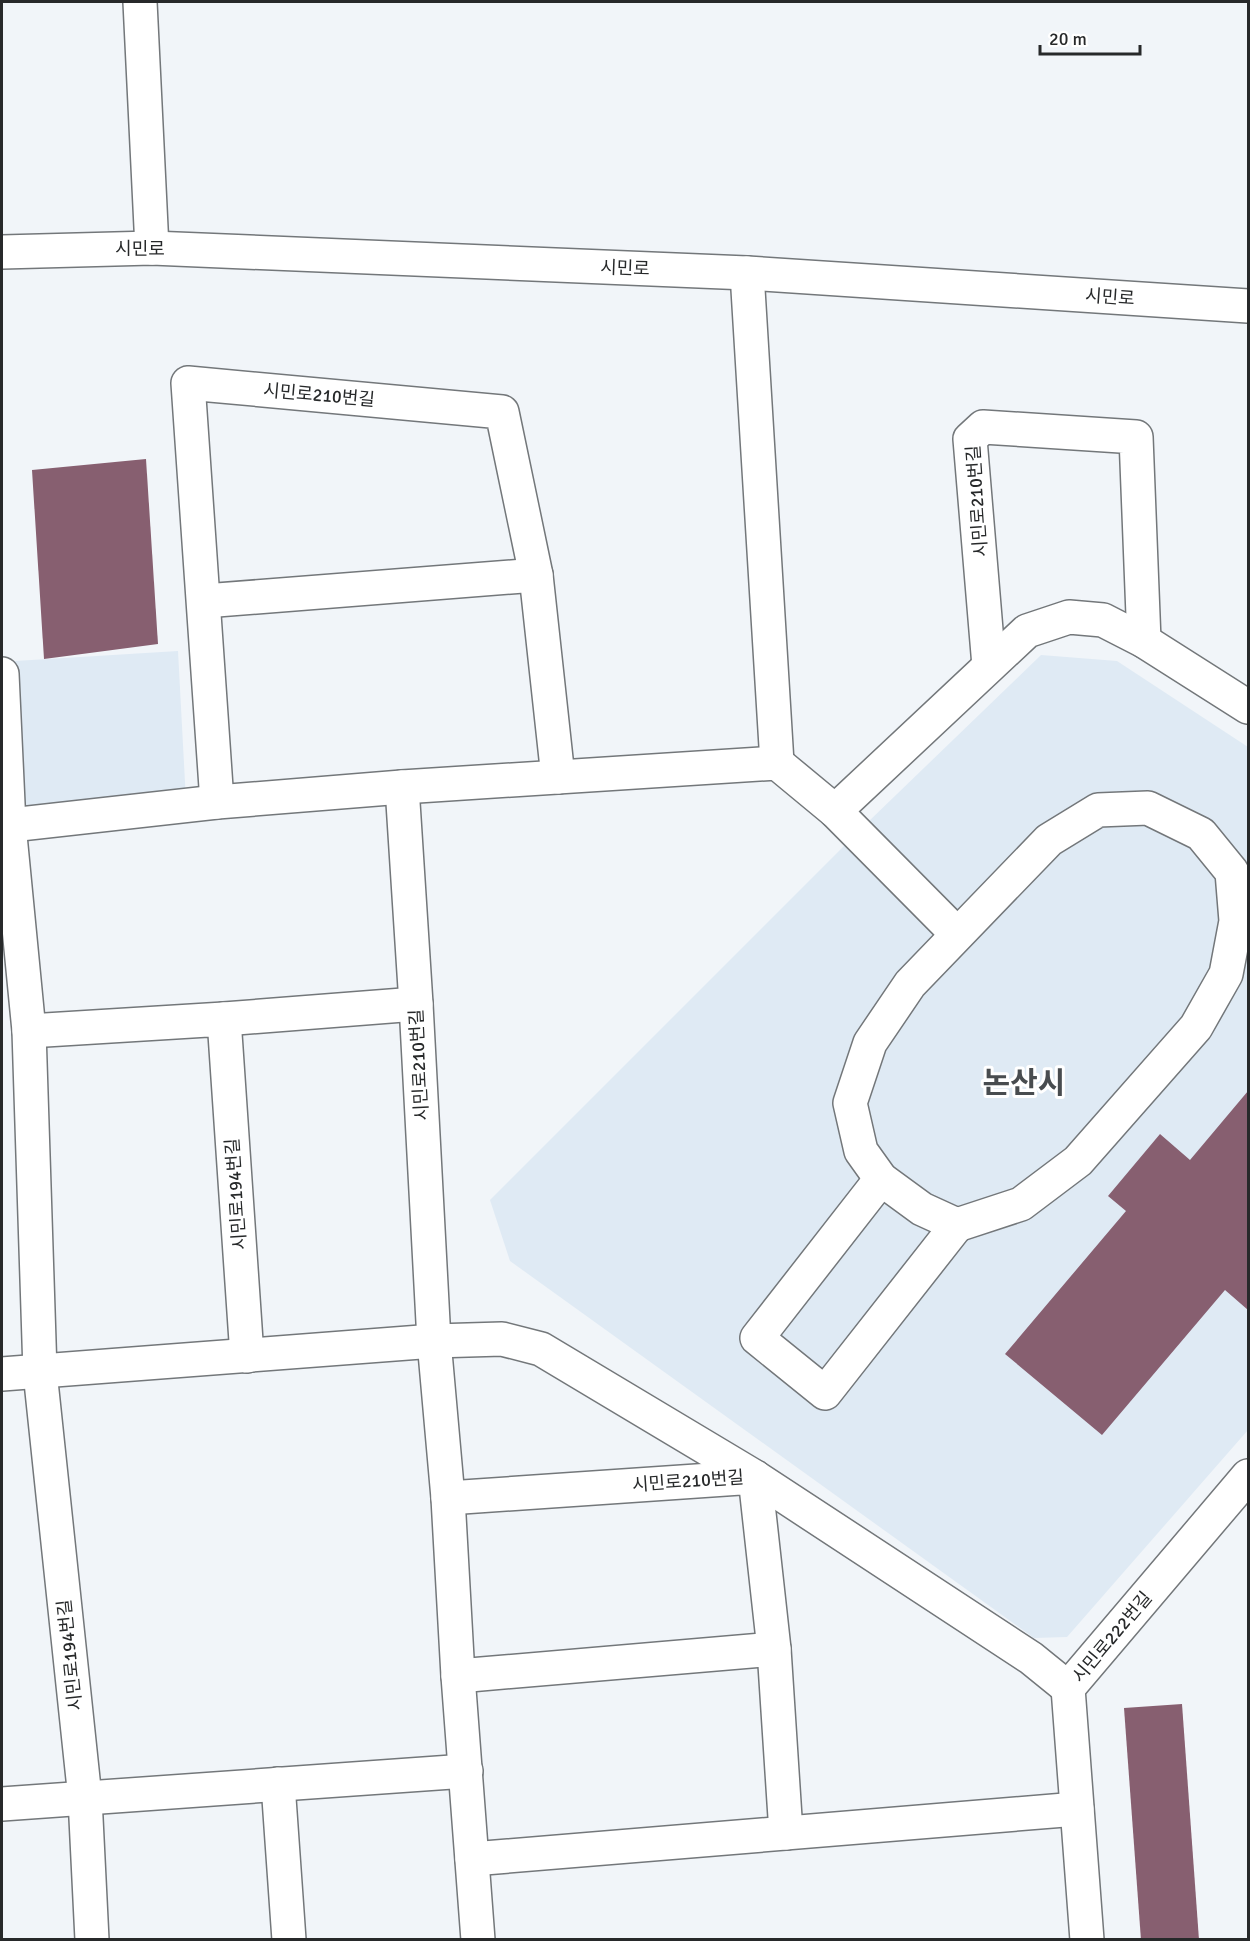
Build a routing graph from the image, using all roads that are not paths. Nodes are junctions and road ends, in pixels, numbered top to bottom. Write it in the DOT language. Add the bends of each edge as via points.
graph roads {
  1 [pos="140,2"];
  2 [pos="152,248"];
  3 [pos="2,252"];
  4 [pos="747,273"];
  5 [pos="1248,306"];
  6 [pos="536,575"];
  7 [pos="204,601"];
  8 [pos="1144,641"];
  9 [pos="989,666"];
  10 [pos="2,674"];
  11 [pos="1248,707"];
  12 [pos="777,763"];
  13 [pos="558,777"];
  14 [pos="402,787"];
  15 [pos="217,802"];
  16 [pos="835,811"];
  17 [pos="5,826"];
  18 [pos="957,934"];
  19 [pos="416,1004"];
  20 [pos="224,1019"];
  21 [pos="29,1031"];
  22 [pos="881,1179"];
  23 [pos="957,1225"];
  24 [pos="434,1341"];
  25 [pos="247,1356"];
  26 [pos="40,1372"];
  27 [pos="2,1374"];
  28 [pos="1248,1476"];
  29 [pos="755,1477"];
  30 [pos="448,1498"];
  31 [pos="774,1649"];
  32 [pos="458,1677"];
  33 [pos="1068,1688"];
  34 [pos="465,1771"];
  35 [pos="278,1784"];
  36 [pos="85,1798"];
  37 [pos="2,1804"];
  38 [pos="1077,1809"];
  39 [pos="786,1833"];
  40 [pos="472,1859"];
  41 [pos="93,1940"];
  42 [pos="289,1940"];
  43 [pos="478,1940"];
  44 [pos="1087,1940"];
  1 -- 2 [label="street"];
  2 -- 3 [label="street, 시민로"];
  2 -- 4 [label="street, 시민로"];
  4 -- 5 [label="street, 시민로"];
  4 -- 12 [label="street"];
  6 -- 7 [label="street"];
  6 -- 7 [label="street, 시민로210번길" via="502,412 188,383"];
  6 -- 13 [label="street, 시민로210번길"];
  7 -- 15 [label="street, 시민로210번길"];
  8 -- 9 [label="street" via="1103,620 1069,617 1027,632"];
  8 -- 9 [label="street, 시민로210번길" via="1136,437 983,427 970,439"];
  8 -- 11 [label="street"];
  9 -- 16 [label="street"];
  10 -- 17 [label="street, 시민로194번길"];
  12 -- 13 [label="street"];
  12 -- 16 [label="street"];
  13 -- 14 [label="street"];
  14 -- 15 [label="street"];
  14 -- 19 [label="street, 시민로210번길"];
  15 -- 17 [label="street"];
  16 -- 18 [label="street"];
  17 -- 21 [label="street, 시민로194번길"];
  18 -- 22 [label="street" via="910,984 870,1043 850,1103 861,1151"];
  18 -- 23 [label="street" via="1049,840 1098,810 1148,808 1201,834 1232,872 1236,921 1226,974 1196,1027 1078,1161 1021,1204"];
  19 -- 20 [label="street"];
  19 -- 24 [label="street, 시민로210번길"];
  20 -- 21 [label="street"];
  20 -- 25 [label="street, 시민로194번길"];
  21 -- 26 [label="street, 시민로194번길"];
  22 -- 23 [label="street" via="922,1209"];
  22 -- 23 [label="street" via="757,1338 825,1393"];
  24 -- 25 [label="street"];
  24 -- 29 [label="street" via="502,1339 541,1349"];
  24 -- 30 [label="street, 시민로210번길"];
  25 -- 26 [label="street"];
  26 -- 27 [label="street"];
  26 -- 36 [label="street, 시민로194번길"];
  28 -- 33 [label="street, 시민로222번길"];
  29 -- 30 [label="street, 시민로210번길"];
  29 -- 31 [label="street, 시민로210번길"];
  29 -- 33 [label="street" via="1031,1658"];
  30 -- 32 [label="street, 시민로210번길"];
  31 -- 32 [label="street"];
  31 -- 39 [label="street, 시민로210번길"];
  32 -- 34 [label="street, 시민로210번길"];
  33 -- 38 [label="street, 시민로222번길"];
  34 -- 35 [label="street"];
  34 -- 40 [label="street, 시민로210번길"];
  35 -- 36 [label="street"];
  35 -- 42 [label="street"];
  36 -- 37 [label="street"];
  36 -- 41 [label="street, 시민로194번길"];
  38 -- 39 [label="street"];
  38 -- 44 [label="street, 시민로222번길"];
  39 -- 40 [label="street"];
  40 -- 43 [label="street, 시민로210번길"];
}
